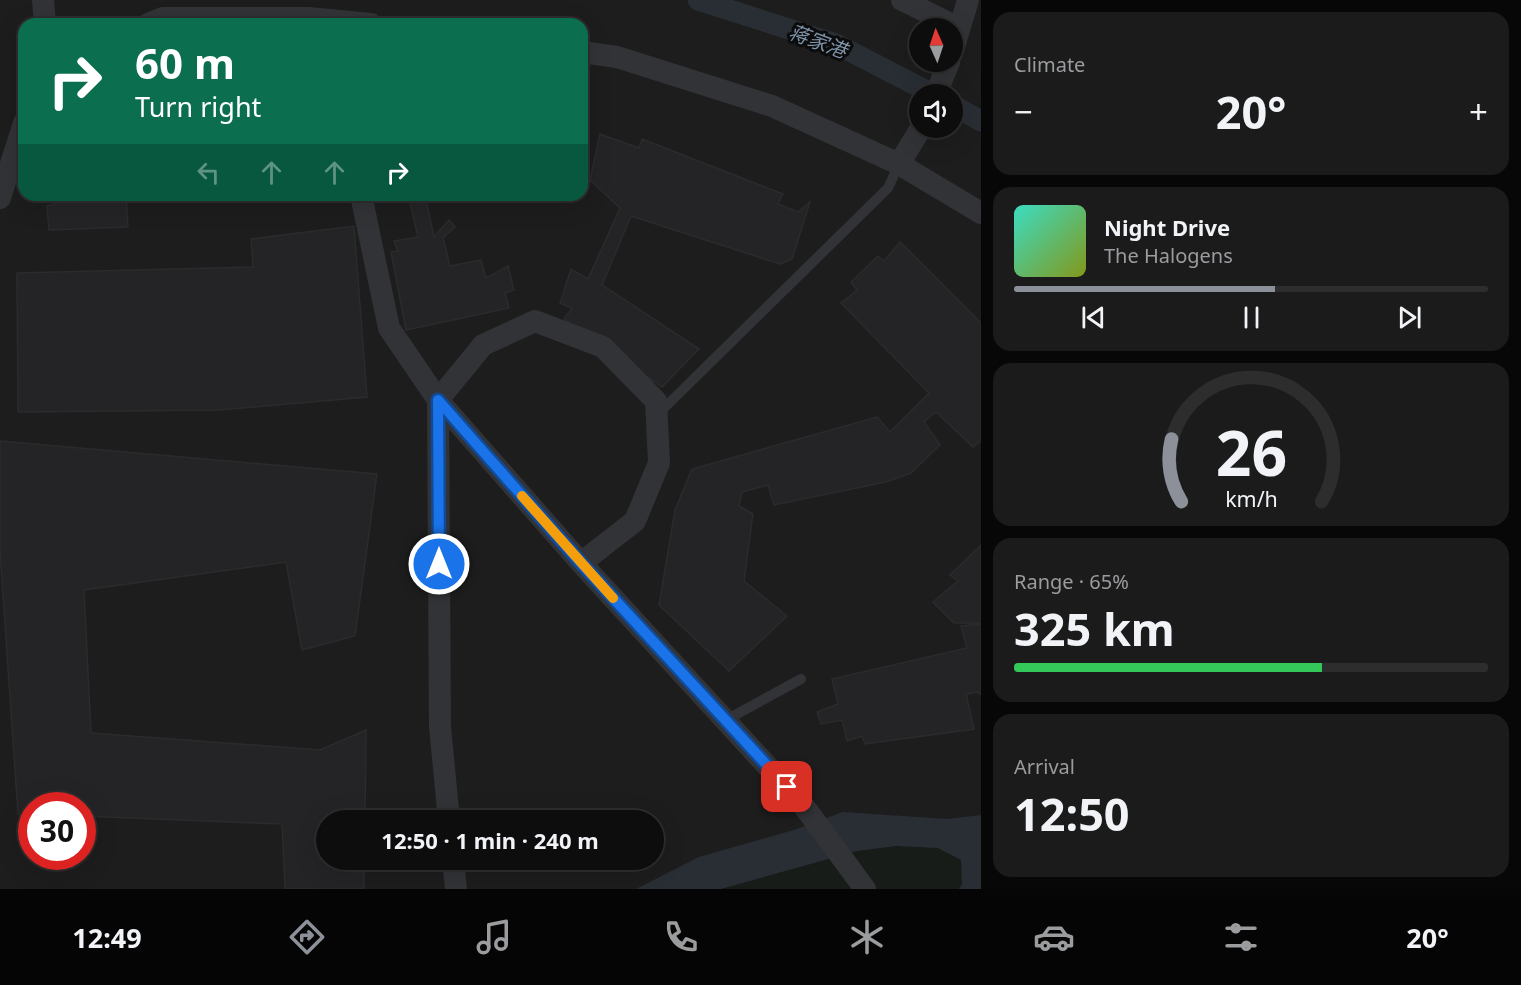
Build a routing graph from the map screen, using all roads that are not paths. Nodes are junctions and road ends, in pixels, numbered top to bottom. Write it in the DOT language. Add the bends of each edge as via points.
graph roads {
  1 [pos="43,0"];
  2 [pos="902,0"];
  3 [pos="968,0"];
  4 [pos="44,18"];
  5 [pos="163,18"];
  6 [pos="308,18"];
  7 [pos="922,18"];
  8 [pos="963,18"];
  9 [pos="588,53"];
  10 [pos="915,138"];
  11 [pos="18,142"];
  12 [pos="899,164"];
  13 [pos="0,198"];
  14 [pos="362,201"];
  15 [pos="981,213"];
  16 [pos="438,400"];
  17 [pos="657,416"];
  18 [pos="581,563"];
  19 [pos="801,679"];
  20 [pos="726,720"];
  21 [pos="448,810"];
  22 [pos="454,870"];
  23 [pos="456,889"];
  24 [pos="865,889"];
  1 -- 4 [label="street"];
  2 -- 7 [label="street"];
  3 -- 8 [label="street"];
  5 -- 6 [label="street"];
  9 -- 12 [label="street" via="617,57 772,106"];
  10 -- 12 [label="street"];
  11 -- 13 [label="street"];
  12 -- 15 [label="street"];
  12 -- 17 [label="lane" via="888,188"];
  14 -- 16 [label="street" via="389,328"];
  16 -- 17 [label="street" via="483,345 536,321 603,347 656,400"];
  16 -- 18 [label="street"];
  16 -- 21 [label="street" via="440,727"];
  17 -- 18 [label="street" via="659,463 635,521"];
  18 -- 20 [label="street"];
  19 -- 20 [label="lane"];
  20 -- 24 [label="street" via="803,805"];
  22 -- 23 [label="street"];
}
